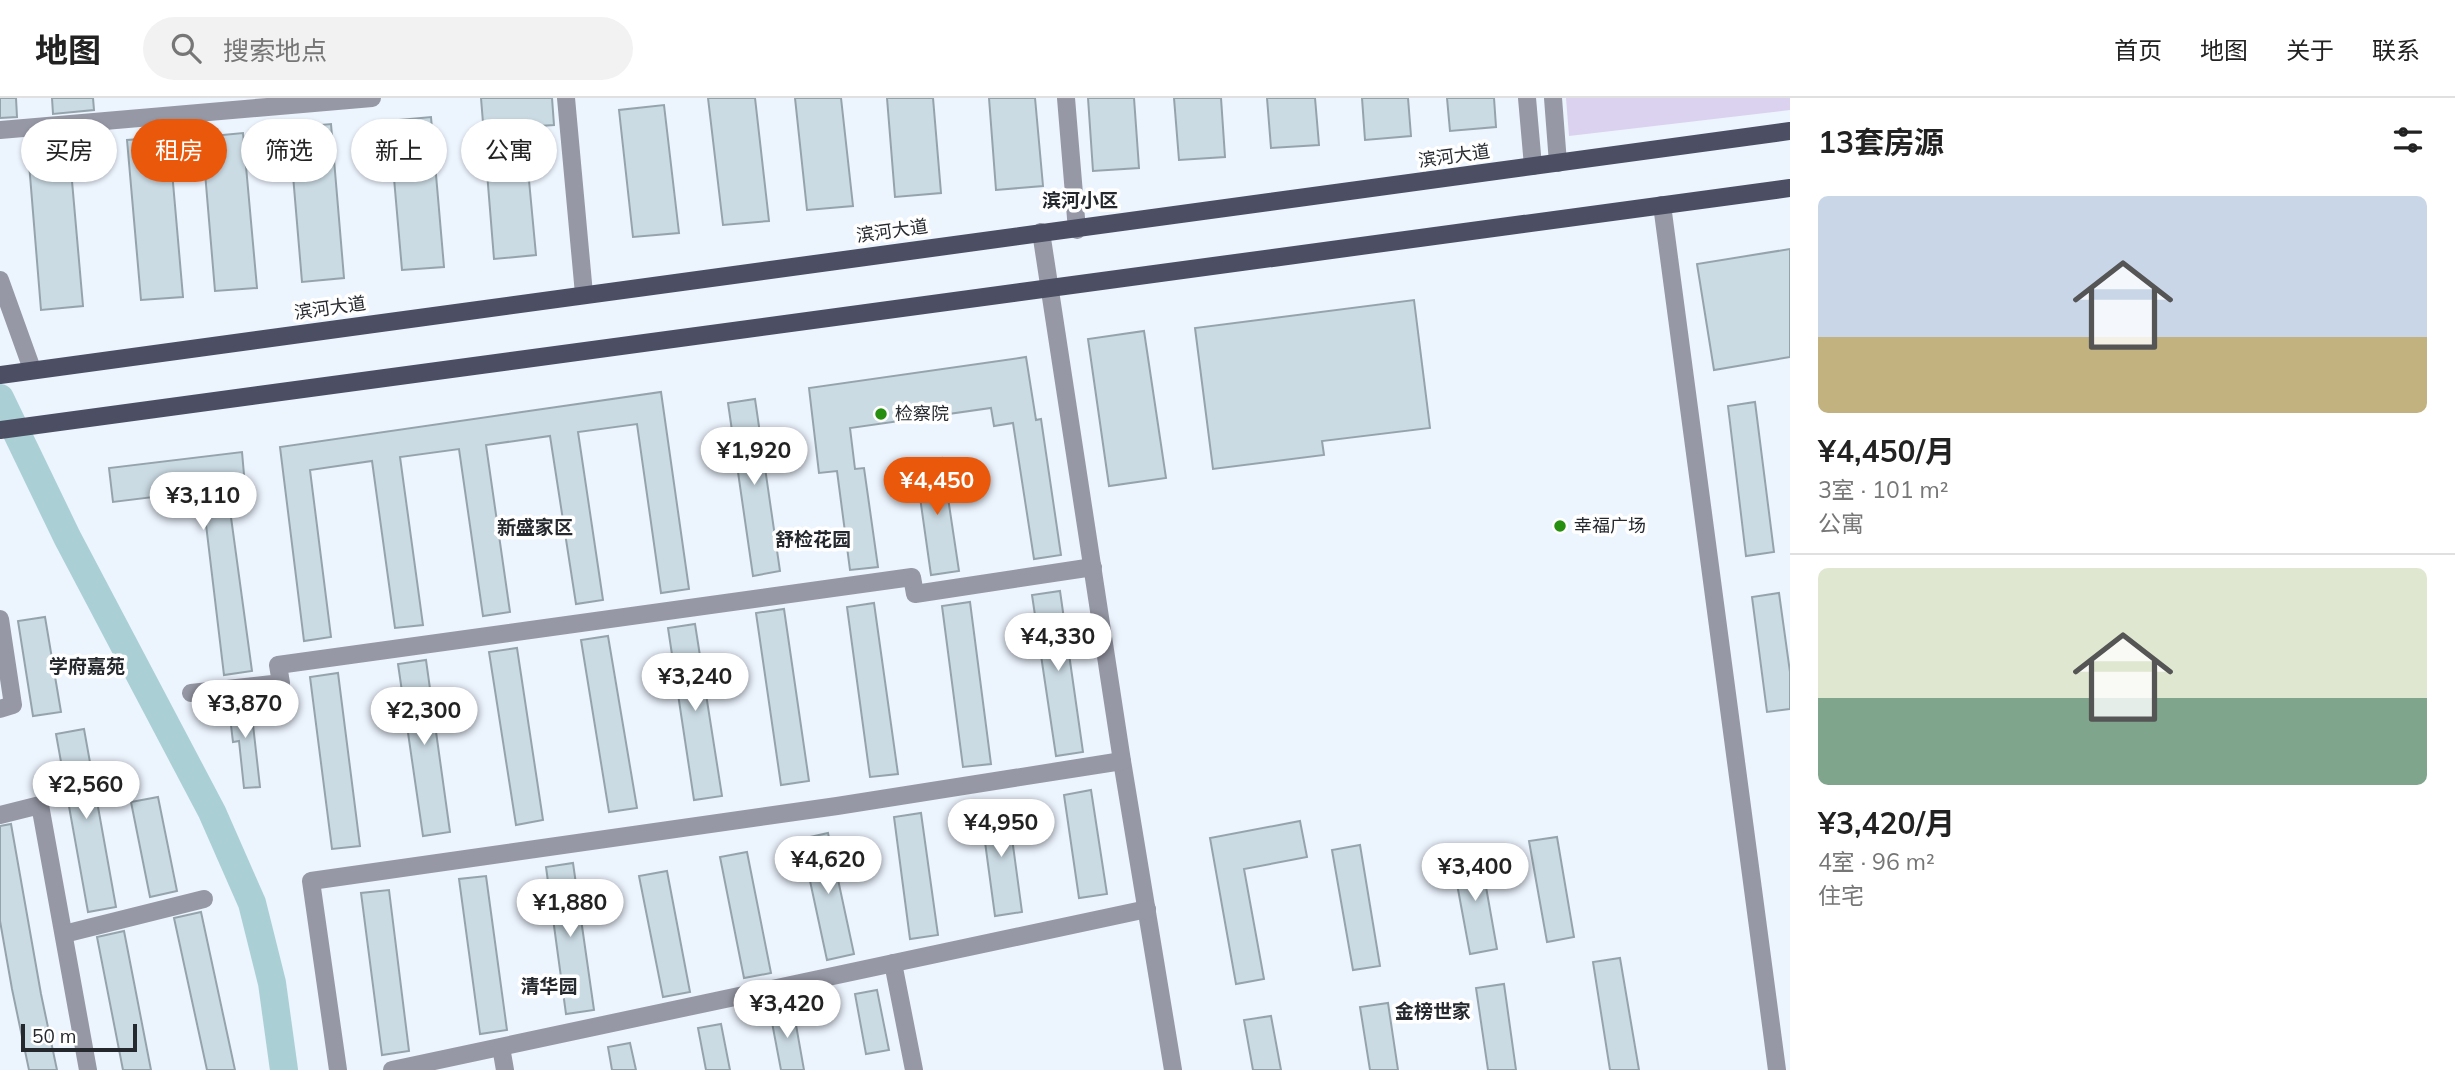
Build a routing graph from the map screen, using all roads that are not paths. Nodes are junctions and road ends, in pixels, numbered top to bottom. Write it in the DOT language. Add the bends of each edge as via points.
graph roads {
  1 [pos="372,98"];
  2 [pos="566,98"];
  3 [pos="1066,98"];
  4 [pos="1527,98"];
  5 [pos="1553,98"];
  6 [pos="0,130"];
  7 [pos="1790,131"];
  8 [pos="1558,163"];
  9 [pos="1533,166"];
  10 [pos="1790,188"];
  11 [pos="1662,205"];
  12 [pos="1077,230"];
  13 [pos="1041,232"];
  14 [pos="0,280"];
  15 [pos="1050,288"];
  16 [pos="584,294"];
  17 [pos="32,369"];
  18 [pos="0,375"];
  19 [pos="0,430"];
  20 [pos="1093,567"];
  21 [pos="0,619"];
  22 [pos="191,692"];
  23 [pos="0,709"];
  24 [pos="1122,761"];
  25 [pos="0,815"];
  26 [pos="204,899"];
  27 [pos="1147,909"];
  28 [pos="64,934"];
  29 [pos="893,963"];
  30 [pos="501,1047"];
  31 [pos="88,1070"];
  32 [pos="338,1070"];
  33 [pos="392,1070"];
  34 [pos="505,1070"];
  35 [pos="914,1070"];
  36 [pos="1173,1070"];
  37 [pos="1777,1070"];
  1 -- 6 [label="street"];
  2 -- 16 [label="street"];
  3 -- 12 [label="street"];
  4 -- 9 [label="street"];
  5 -- 8 [label="street"];
  7 -- 8 [label="main road, 滨河大道"];
  8 -- 9 [label="main road, 滨河大道"];
  9 -- 12 [label="main road, 滨河大道"];
  10 -- 11 [label="main road"];
  11 -- 15 [label="main road"];
  11 -- 37 [label="street"];
  12 -- 13 [label="main road, 滨河大道"];
  13 -- 15 [label="street"];
  13 -- 16 [label="main road, 滨河大道"];
  14 -- 17 [label="street"];
  15 -- 19 [label="main road"];
  15 -- 20 [label="street"];
  16 -- 17 [label="main road, 滨河大道"];
  17 -- 18 [label="main road, 滨河大道"];
  20 -- 22 [label="street" via="915,594 912,577 278,665 281,683"];
  20 -- 24 [label="street"];
  21 -- 23 [label="street" via="13,705"];
  24 -- 27 [label="street"];
  24 -- 32 [label="street" via="311,881"];
  25 -- 28 [label="street" via="40,805"];
  26 -- 28 [label="street"];
  27 -- 29 [label="street"];
  27 -- 36 [label="street"];
  28 -- 31 [label="street"];
  29 -- 30 [label="street"];
  29 -- 35 [label="street"];
  30 -- 33 [label="street"];
  30 -- 34 [label="street"];
}
